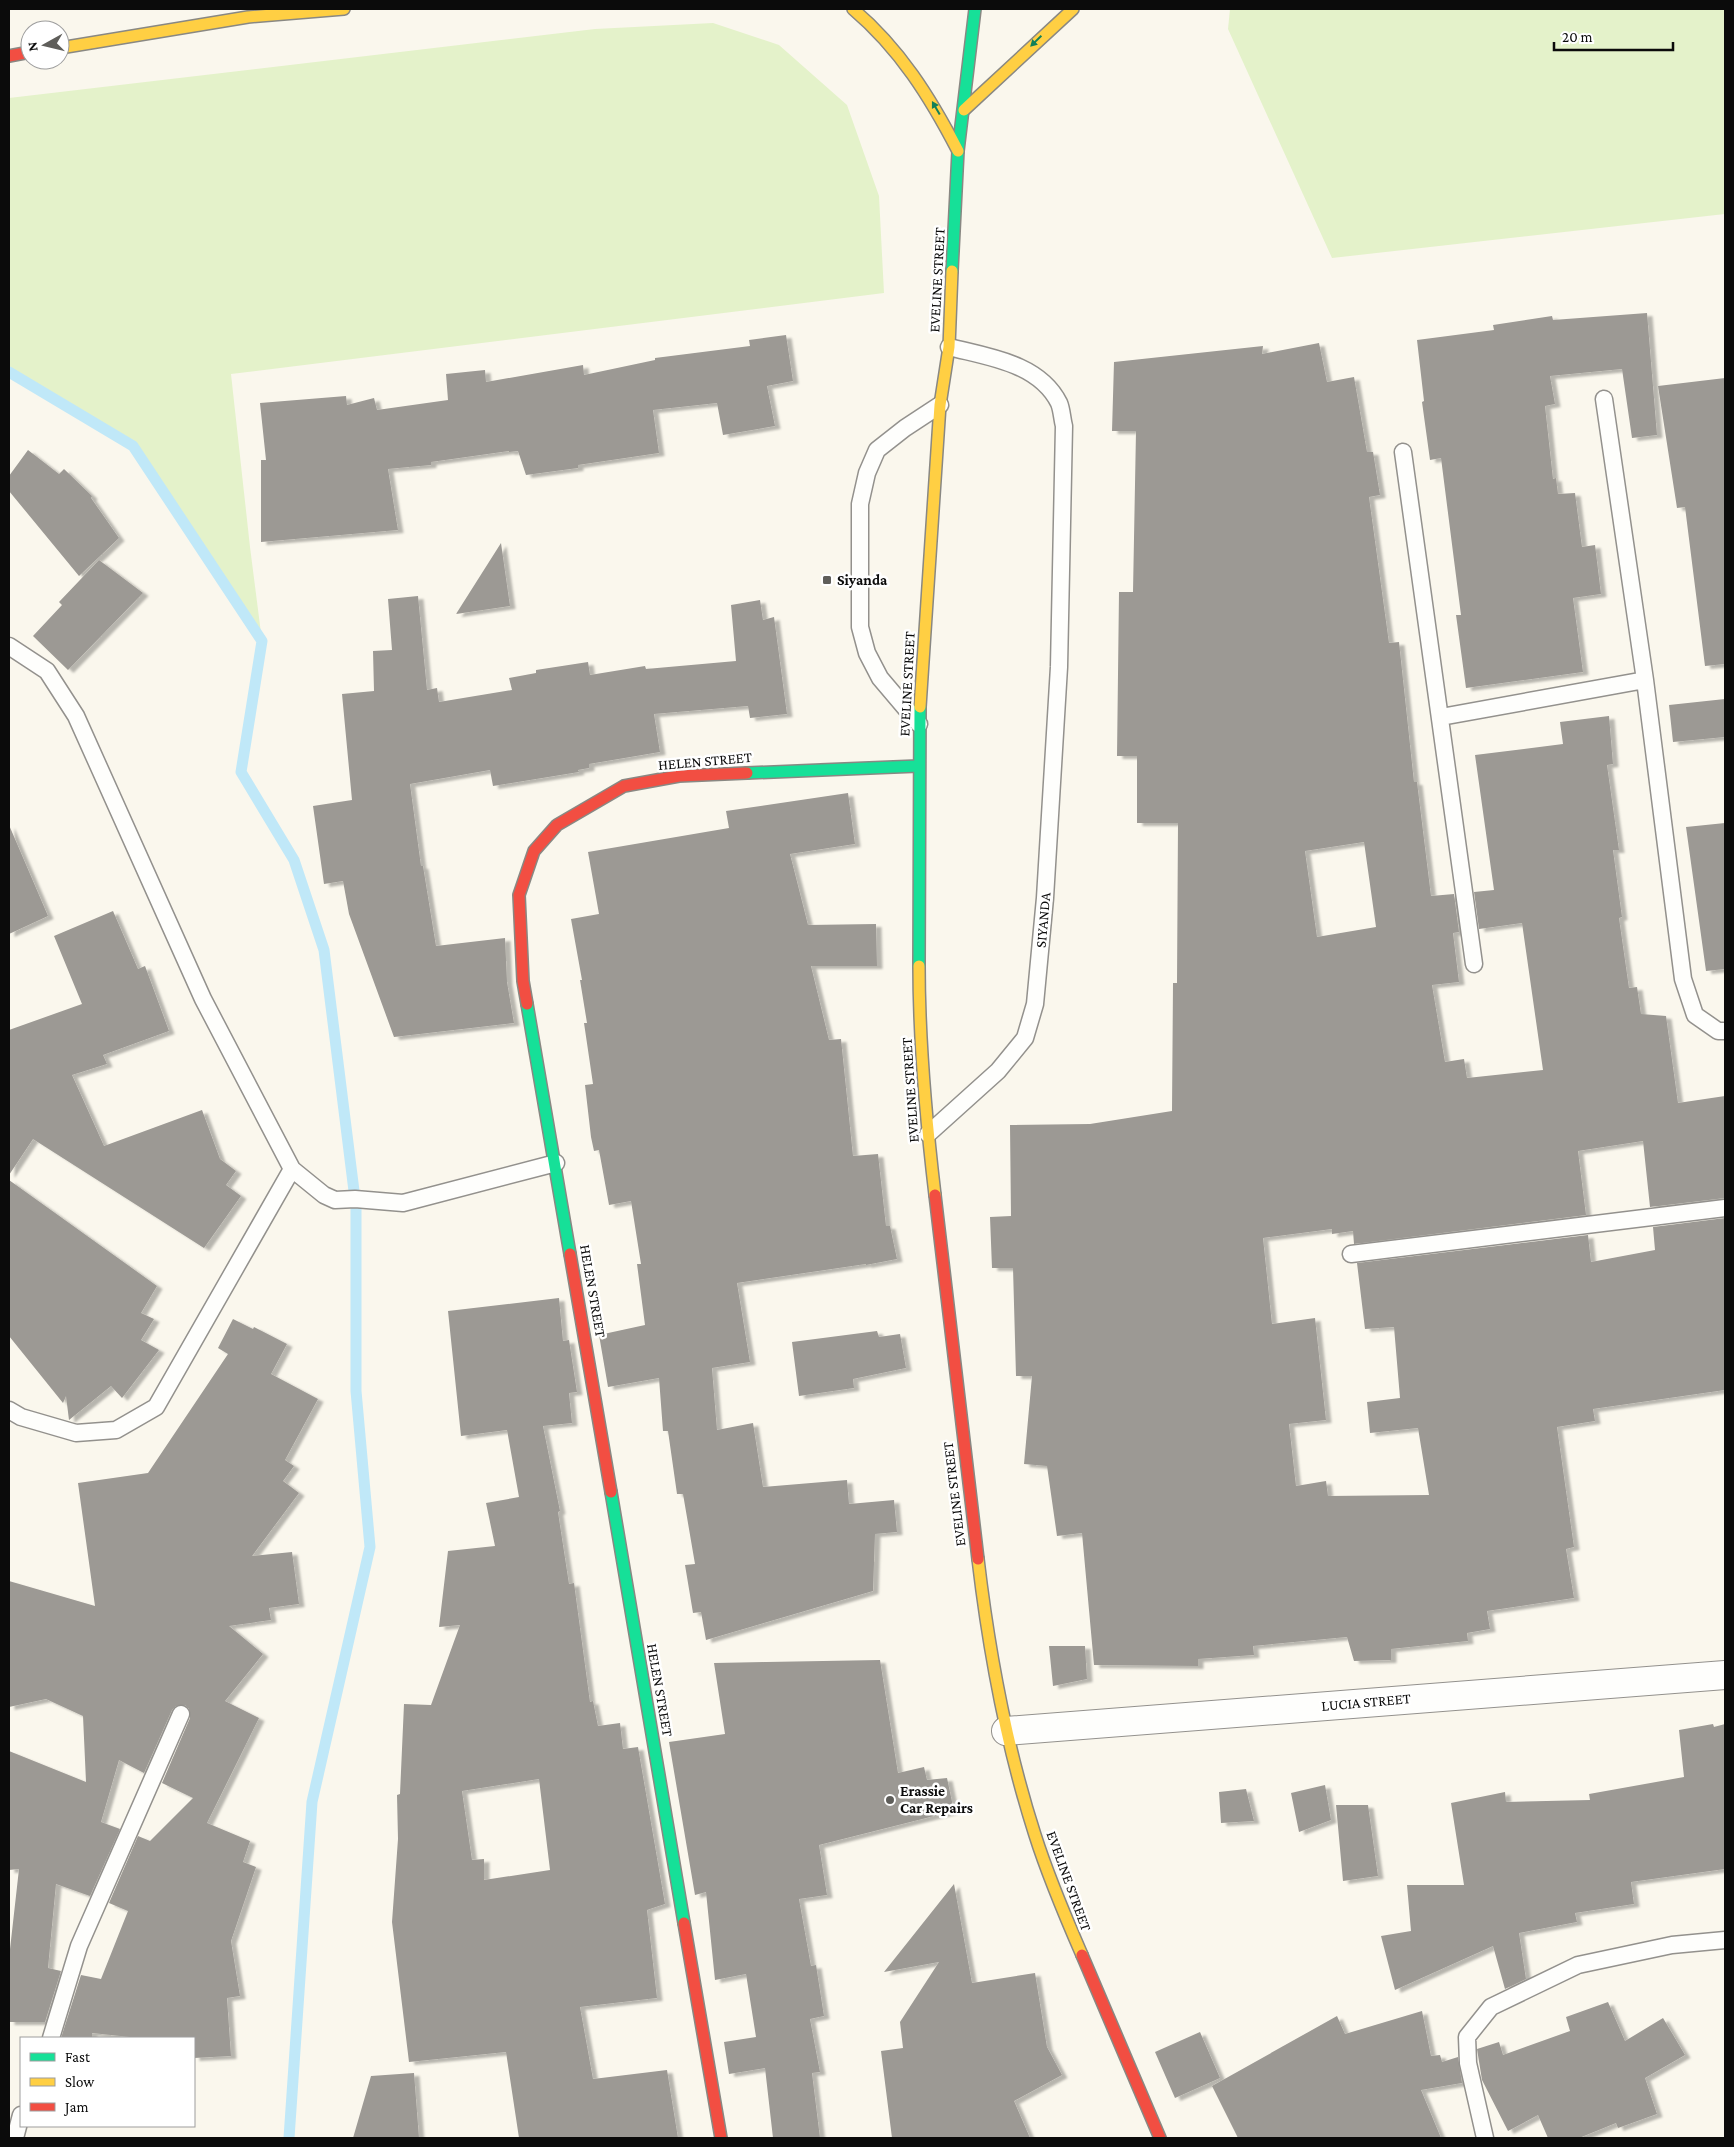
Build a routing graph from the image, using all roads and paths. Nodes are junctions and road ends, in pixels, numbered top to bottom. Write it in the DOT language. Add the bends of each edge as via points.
graph roads {
  1 [pos="344,9"];
  2 [pos="853,9"];
  3 [pos="975,9"];
  4 [pos="1072,9"];
  5 [pos="70,46"];
  6 [pos="964,110"];
  7 [pos="958,151"];
  8 [pos="949,347"];
  9 [pos="1604,399"];
  10 [pos="940,405"];
  11 [pos="1403,452"];
  12 [pos="9,646"];
  13 [pos="1645,680"];
  14 [pos="1441,717"];
  15 [pos="919,724"];
  16 [pos="918,766"];
  17 [pos="1474,964"];
  18 [pos="1725,1031"];
  19 [pos="928,1134"];
  20 [pos="556,1163"];
  21 [pos="292,1169"];
  22 [pos="1725,1208"];
  23 [pos="1351,1254"];
  24 [pos="9,1410"];
  25 [pos="1725,1675"];
  26 [pos="181,1714"];
  27 [pos="1006,1730"];
  28 [pos="1725,1940"];
  29 [pos="51,2037"];
  30 [pos="20,2119"];
  31 [pos="15,2138"];
  32 [pos="721,2138"];
  33 [pos="1160,2138"];
  34 [pos="1485,2138"];
  1 -- 5 [label="street" via="248,17"];
  7 -- 2 [label="street, one-way" via="937,110 897,50"];
  3 -- 6 [label="street, EVELINE STREET"];
  4 -- 6 [label="street, one-way"];
  6 -- 7 [label="street, EVELINE STREET"];
  7 -- 8 [label="street, EVELINE STREET"];
  8 -- 10 [label="street, EVELINE STREET"];
  8 -- 19 [label="lane, SIYANDA" via="1009,363 1039,378 1060,404 1064,426 1059,667 1035,1004 1025,1038 998,1072"];
  9 -- 13 [label="lane"];
  10 -- 15 [label="street, EVELINE STREET"];
  10 -- 15 [label="lane" via="877,450 866,473 860,504 860,627 867,653 880,678"];
  11 -- 14 [label="lane"];
  12 -- 21 [label="lane" via="47,671 76,716 203,999"];
  13 -- 14 [label="lane"];
  13 -- 18 [label="lane" via="1683,979 1695,1015 1718,1031"];
  14 -- 17 [label="lane"];
  15 -- 16 [label="street, EVELINE STREET"];
  16 -- 19 [label="street, EVELINE STREET" via="919,995"];
  16 -- 20 [label="street, HELEN STREET" via="679,776 624,786 557,825 534,851 519,895 523,981"];
  19 -- 27 [label="street, EVELINE STREET" via="985,1622"];
  20 -- 21 [label="lane" via="403,1203 335,1200"];
  20 -- 32 [label="street, HELEN STREET"];
  21 -- 24 [label="lane" via="156,1407 116,1430 76,1433 21,1417"];
  22 -- 23 [label="lane"];
  25 -- 27 [label="street, LUCIA STREET"];
  26 -- 29 [label="lane" via="79,1946"];
  27 -- 33 [label="street, EVELINE STREET" via="1035,1835 1063,1911"];
  28 -- 34 [label="lane" via="1672,1945 1578,1965 1491,2007 1467,2037 1468,2063"];
  30 -- 31 [label="lane"];
}
